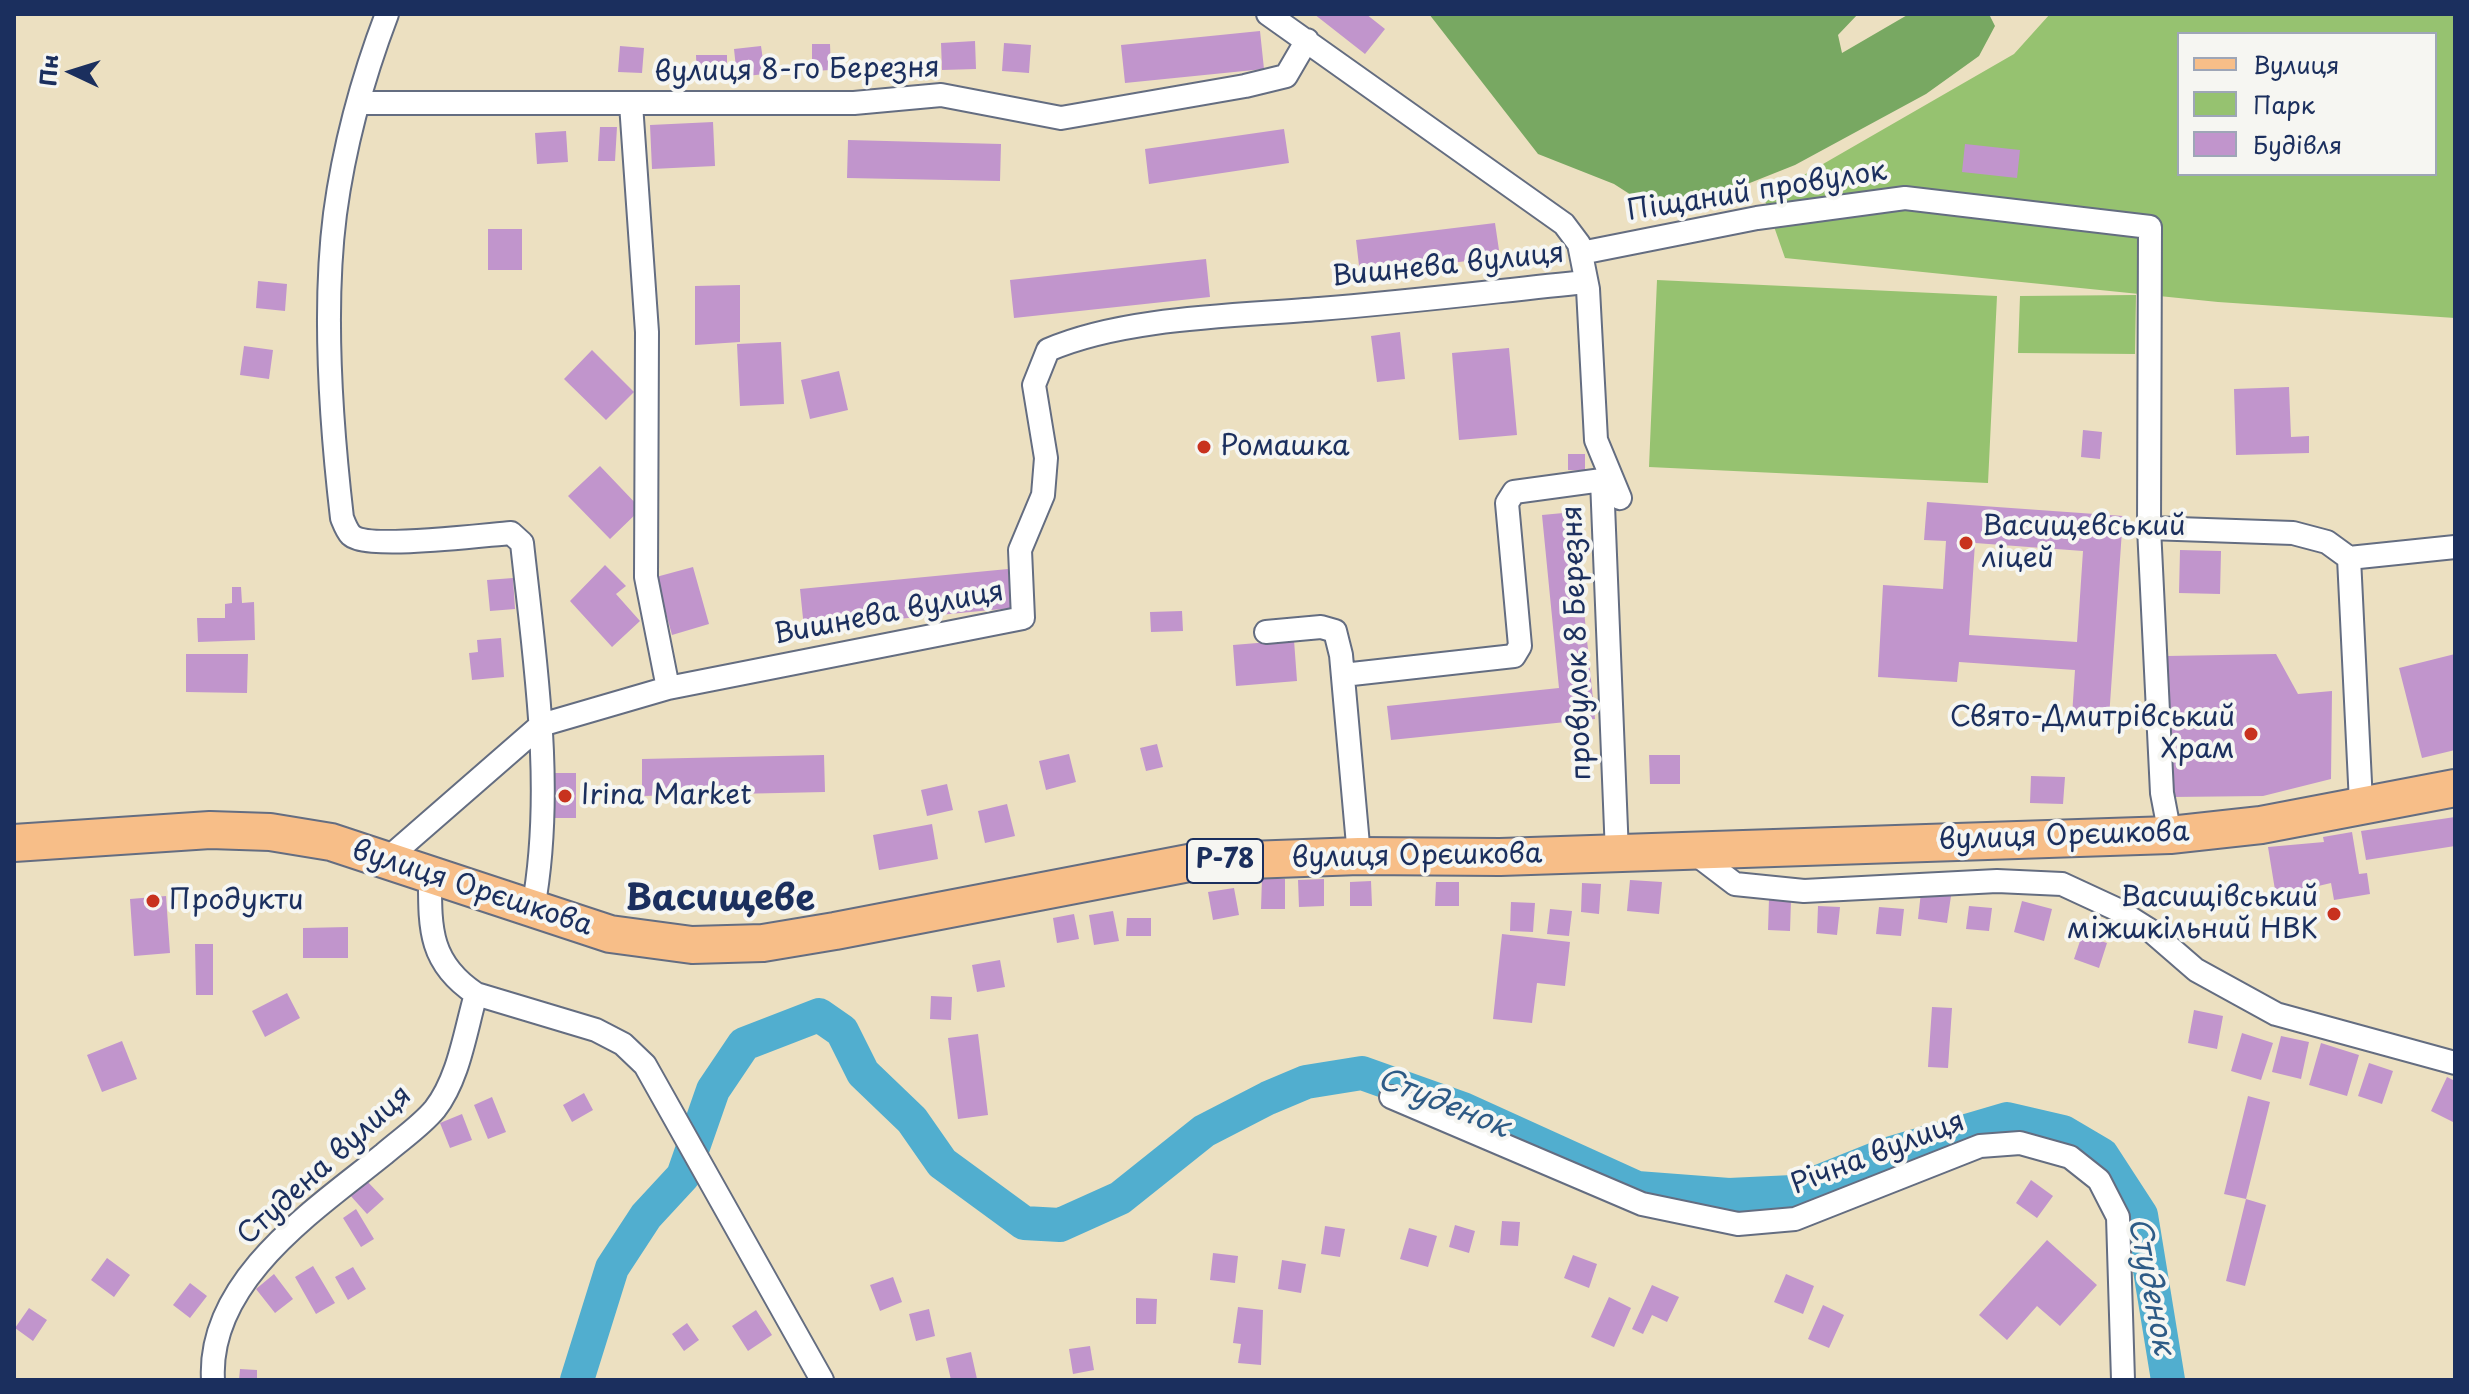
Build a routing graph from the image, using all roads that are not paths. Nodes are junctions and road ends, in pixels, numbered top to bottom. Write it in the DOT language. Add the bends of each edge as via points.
graph roads {
  1 [pos="387,14"];
  2 [pos="1268,14"];
  3 [pos="1307,40"];
  4 [pos="359,103"];
  5 [pos="631,104"];
  6 [pos="1581,253"];
  7 [pos="1586,282"];
  8 [pos="1602,480"];
  9 [pos="2149,528"];
  10 [pos="2455,547"];
  11 [pos="2349,558"];
  12 [pos="1266,632"];
  13 [pos="1343,675"];
  14 [pos="668,688"];
  15 [pos="541,725"];
  16 [pos="2455,788"];
  17 [pos="2361,803"];
  18 [pos="2170,835"];
  19 [pos="51,840"];
  20 [pos="14,843"];
  21 [pos="1693,852"];
  22 [pos="1617,854"];
  23 [pos="1359,856"];
  24 [pos="14,860"];
  25 [pos="386,860"];
  26 [pos="430,874"];
  27 [pos="533,909"];
  28 [pos="476,994"];
  29 [pos="2455,1063"];
  30 [pos="1391,1097"];
  31 [pos="213,1380"];
  32 [pos="822,1380"];
  33 [pos="2123,1380"];
  1 -- 4 [label="street"];
  2 -- 3 [label="street, провулок 8 Березня"];
  3 -- 5 [label="street, вулиця 8-го Березня" via="1286,76 1061,118 941,95 854,103"];
  3 -- 6 [label="street, провулок 8 Березня" via="1564,224"];
  4 -- 5 [label="street, вулиця 8-го Березня"];
  4 -- 15 [label="street" via="335,215 331,297 335,461 342,518 351,535 365,541 511,533 522,543"];
  5 -- 14 [label="street" via="647,332 646,577"];
  6 -- 7 [label="street, провулок 8 Березня"];
  6 -- 9 [label="street, Піщаний провулок" via="1757,218 1905,198 2150,227"];
  7 -- 8 [label="street, провулок 8 Березня" via="1596,440 1620,498"];
  7 -- 14 [label="street, Вишнева вулиця" via="1221,315 1082,335 1048,350 1034,385 1046,458 1043,495 1020,550 1023,618"];
  8 -- 13 [label="street" via="1514,492 1507,503 1520,646 1514,656"];
  8 -- 22 [label="street, провулок 8 Березня"];
  9 -- 11 [label="street" via="2293,533 2327,542"];
  9 -- 18 [label="street, Піщаний провулок" via="2162,793"];
  10 -- 11 [label="street"];
  11 -- 17 [label="street"];
  12 -- 13 [label="street" via="1321,627 1335,631"];
  13 -- 23 [label="street"];
  14 -- 15 [label="street, Вишнева вулиця"];
  15 -- 25 [label="street, Вишнева вулиця"];
  15 -- 27 [label="street" via="540,873"];
  16 -- 17 [label="main road, вулиця Орєшкова / Р-78"];
  17 -- 18 [label="main road, вулиця Орєшкова / Р-78" via="2261,825"];
  18 -- 21 [label="main road, вулиця Орєшкова / Р-78"];
  19 -- 20 [label="main road, вулиця Орєшкова / Р-78"];
  19 -- 24 [label="street"];
  19 -- 25 [label="main road, вулиця Орєшкова / Р-78" via="210,830 270,832 331,842"];
  21 -- 22 [label="main road, вулиця Орєшкова / Р-78"];
  21 -- 29 [label="street" via="1735,884 1804,891 1997,881 2062,884 2116,909 2196,970 2276,1014"];
  22 -- 23 [label="main road, вулиця Орєшкова / Р-78"];
  23 -- 27 [label="main road, вулиця Орєшкова / Р-78" via="1194,862 763,943 692,945 610,934"];
  25 -- 26 [label="main road, вулиця Орєшкова / Р-78"];
  26 -- 27 [label="main road, вулиця Орєшкова / Р-78"];
  26 -- 28 [label="street" via="435,945 450,974"];
  28 -- 31 [label="street, Студена вулиця" via="450,1082 434,1110 262,1260 225,1314"];
  28 -- 32 [label="street" via="596,1030 623,1044 645,1065"];
  30 -- 33 [label="street, Річна вулиця" via="1642,1204 1738,1224 1795,1219 1980,1146 2020,1143 2070,1157 2099,1180 2118,1217"];
}
